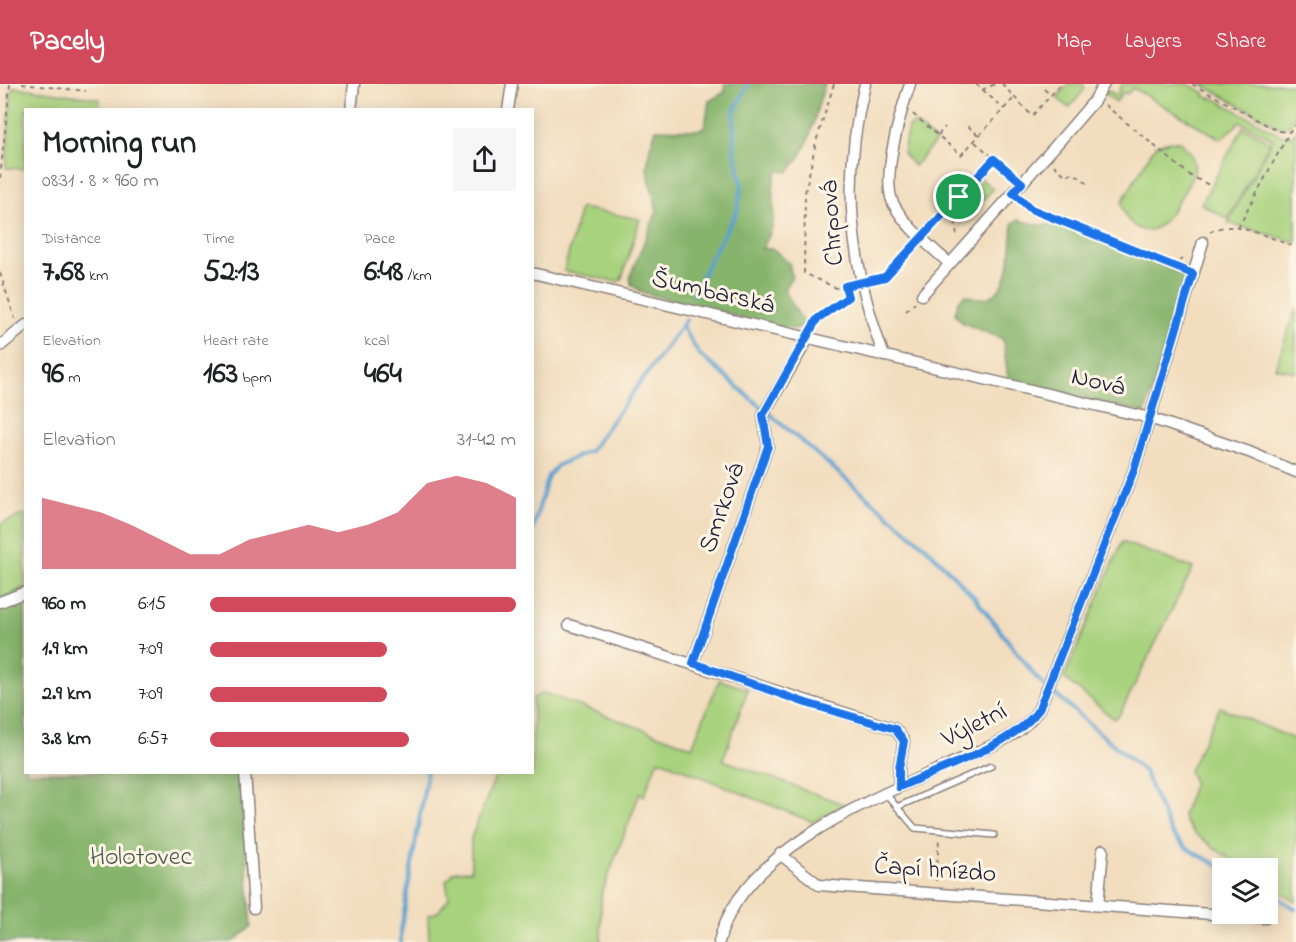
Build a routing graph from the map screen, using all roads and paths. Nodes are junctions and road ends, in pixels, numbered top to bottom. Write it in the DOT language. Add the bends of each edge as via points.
graph roads {
  1 [pos="10,84"];
  2 [pos="22,84"];
  3 [pos="354,84"];
  4 [pos="512,84"];
  5 [pos="834,84"];
  6 [pos="865,84"];
  7 [pos="910,84"];
  8 [pos="976,84"];
  9 [pos="995,84"];
  10 [pos="1002,84"];
  11 [pos="1061,84"];
  12 [pos="1104,84"];
  13 [pos="1192,84"];
  14 [pos="1198,86"];
  15 [pos="1044,89"];
  16 [pos="982,90"];
  17 [pos="86,91"];
  18 [pos="1051,95"];
  19 [pos="1096,97"];
  20 [pos="1014,98"];
  21 [pos="351,108"];
  22 [pos="508,108"];
  23 [pos="1004,109"];
  24 [pos="909,110"];
  25 [pos="1032,116"];
  26 [pos="1029,120"];
  27 [pos="1296,125"];
  28 [pos="968,126"];
  29 [pos="945,127"];
  30 [pos="1289,132"];
  31 [pos="938,135"];
  32 [pos="979,136"];
  33 [pos="974,141"];
  34 [pos="961,155"];
  35 [pos="997,155"];
  36 [pos="1046,157"];
  37 [pos="958,159"];
  38 [pos="994,159"];
  39 [pos="0,178"];
  40 [pos="1022,183"];
  41 [pos="1086,183"];
  42 [pos="1211,186"];
  43 [pos="953,191"];
  44 [pos="1013,193"];
  45 [pos="959,197"];
  46 [pos="954,203"];
  47 [pos="1238,228"];
  48 [pos="922,238"];
  49 [pos="1203,242"];
  50 [pos="957,245"];
  51 [pos="1296,247"];
  52 [pos="950,264"];
  53 [pos="0,273"];
  54 [pos="534,273"];
  55 [pos="1193,274"];
  56 [pos="860,283"];
  57 [pos="847,293"];
  58 [pos="922,295"];
  59 [pos="22,327"];
  60 [pos="808,339"];
  61 [pos="0,346"];
  62 [pos="884,356"];
  63 [pos="1150,418"];
  64 [pos="1296,472"];
  65 [pos="24,593"];
  66 [pos="0,602"];
  67 [pos="569,625"];
  68 [pos="693,663"];
  69 [pos="991,766"];
  70 [pos="245,774"];
  71 [pos="899,787"];
  72 [pos="886,794"];
  73 [pos="897,807"];
  74 [pos="940,830"];
  75 [pos="994,835"];
  76 [pos="1102,850"];
  77 [pos="780,854"];
  78 [pos="935,893"];
  79 [pos="1098,905"];
  80 [pos="254,908"];
  81 [pos="1212,914"];
  82 [pos="719,942"];
  1 -- 39 [label="path"];
  2 -- 17 [label="path"];
  3 -- 21 [label="street"];
  4 -- 22 [label="street"];
  5 -- 57 [label="path" via="805,193 804,273"];
  6 -- 56 [label="street, Chrpová" via="850,188"];
  7 -- 48 [label="street" via="890,166 892,200 908,226"];
  8 -- 16 [label="path"];
  9 -- 16 [label="path"];
  10 -- 20 [label="path"];
  11 -- 18 [label="path"];
  12 -- 19 [label="street"];
  13 -- 14 [label="path"];
  14 -- 30 [label="path" via="1278,131"];
  15 -- 18 [label="path"];
  16 -- 23 [label="path"];
  18 -- 25 [label="path"];
  19 -- 36 [label="street"];
  19 -- 42 [label="path" via="1191,176"];
  20 -- 23 [label="path"];
  20 -- 25 [label="path"];
  23 -- 32 [label="path"];
  24 -- 31 [label="path"];
  25 -- 26 [label="path"];
  27 -- 30 [label="path"];
  28 -- 32 [label="path"];
  29 -- 31 [label="path"];
  30 -- 47 [label="path"];
  31 -- 34 [label="path"];
  32 -- 33 [label="path"];
  33 -- 34 [label="path"];
  33 -- 38 [label="path"];
  34 -- 37 [label="path"];
  35 -- 38 [label="path"];
  36 -- 40 [label="street"];
  36 -- 41 [label="path" via="1065,175 1074,173"];
  38 -- 40 [label="path"];
  38 -- 45 [label="path"];
  40 -- 44 [label="street"];
  43 -- 45 [label="path"];
  44 -- 52 [label="street"];
  44 -- 55 [label="path" via="1031,209"];
  45 -- 46 [label="path"];
  46 -- 48 [label="path"];
  46 -- 50 [label="path"];
  47 -- 49 [label="path" via="1211,230"];
  47 -- 51 [label="path"];
  48 -- 52 [label="street"];
  48 -- 56 [label="path" via="885,277"];
  49 -- 55 [label="street, Výletní"];
  52 -- 58 [label="street"];
  53 -- 59 [label="path"];
  54 -- 60 [label="street, Šumbarská"];
  55 -- 63 [label="street, Výletní"];
  56 -- 57 [label="path" via="845,286"];
  56 -- 62 [label="street, Chrpová"];
  57 -- 60 [label="path" via="848,297 817,319"];
  59 -- 61 [label="street"];
  60 -- 62 [label="street, Šumbarská"];
  60 -- 68 [label="street, Smrková" via="763,415 768,446"];
  62 -- 63 [label="street, Nová"];
  63 -- 64 [label="street, Nová"];
  63 -- 71 [label="street, Výletní" via="1134,470 1031,721 1000,741"];
  65 -- 66 [label="street"];
  67 -- 68 [label="street"];
  68 -- 71 [label="street" via="895,729 904,741"];
  69 -- 73 [label="lane"];
  70 -- 80 [label="street"];
  71 -- 72 [label="street, Výletní"];
  72 -- 73 [label="lane"];
  72 -- 77 [label="street, Výletní"];
  73 -- 74 [label="lane" via="915,828"];
  74 -- 75 [label="lane"];
  74 -- 78 [label="path"];
  76 -- 79 [label="street"];
  77 -- 78 [label="street, Čapí hnízdo" via="819,885"];
  77 -- 82 [label="street, Výletní" via="736,899"];
  78 -- 79 [label="street, Čapí hnízdo"];
  79 -- 81 [label="street, Čapí hnízdo"];
}
